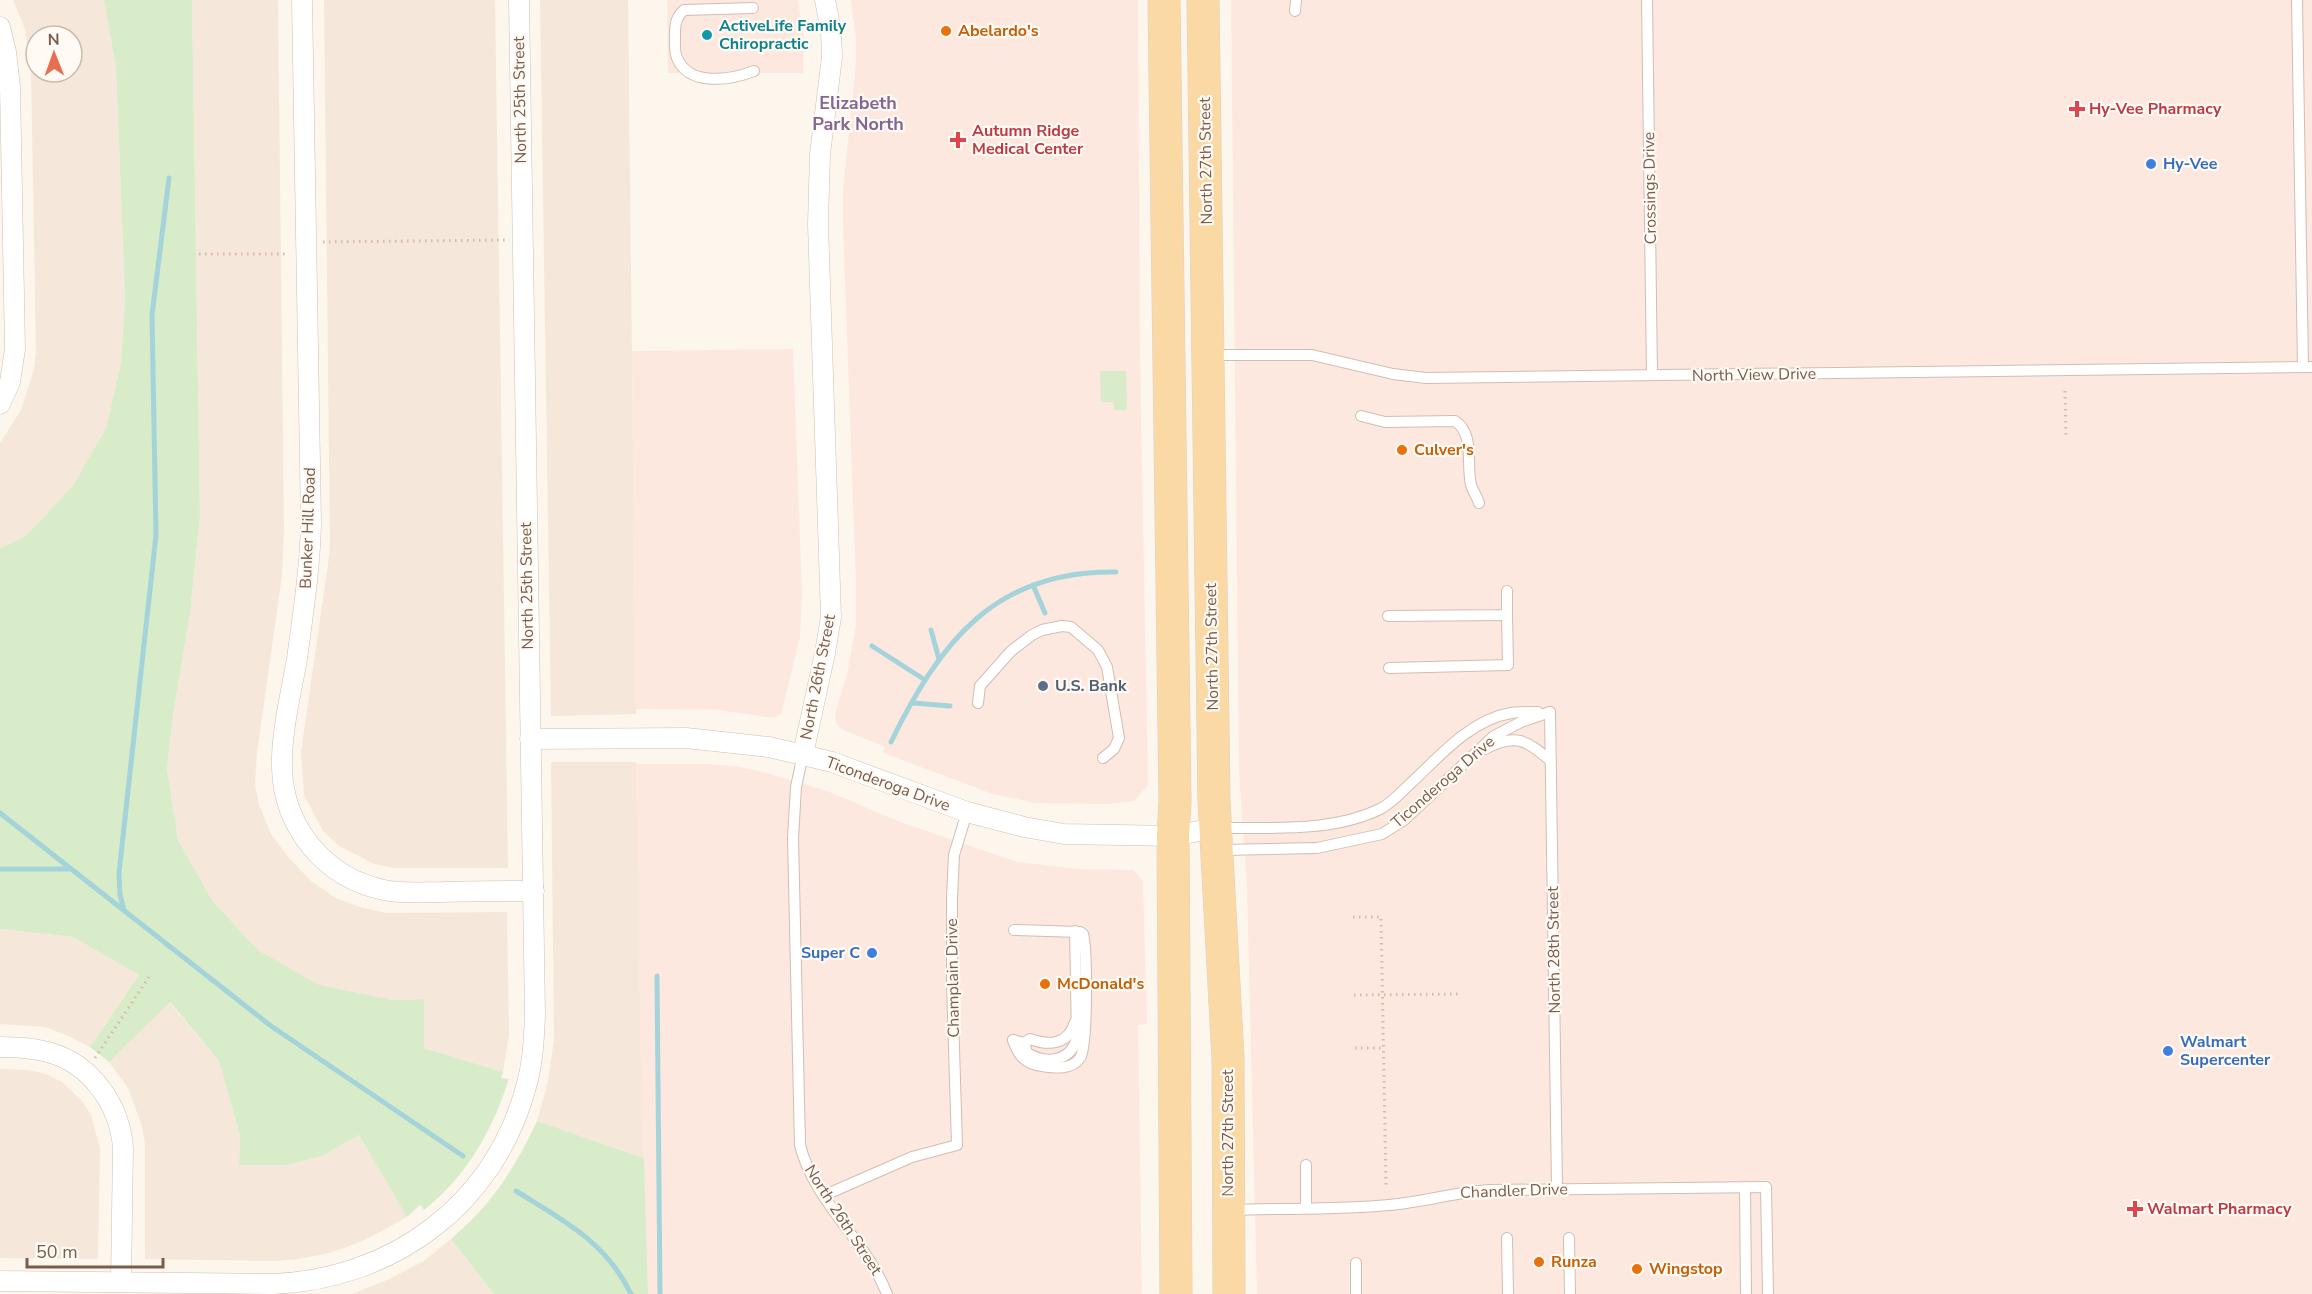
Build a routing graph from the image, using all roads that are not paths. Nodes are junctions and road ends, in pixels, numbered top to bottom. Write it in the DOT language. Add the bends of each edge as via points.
graph roads {
  1 [pos="302,0"];
  2 [pos="519,0"];
  3 [pos="825,0"];
  4 [pos="1164,0"];
  5 [pos="1203,0"];
  6 [pos="1647,0"];
  7 [pos="2297,0"];
  8 [pos="753,8"];
  9 [pos="0,27"];
  10 [pos="754,71"];
  11 [pos="1208,355"];
  12 [pos="2308,367"];
  13 [pos="1652,375"];
  14 [pos="0,404"];
  15 [pos="1361,416"];
  16 [pos="1479,503"];
  17 [pos="1507,591"];
  18 [pos="1507,615"];
  19 [pos="1388,616"];
  20 [pos="1389,668"];
  21 [pos="978,703"];
  22 [pos="1550,712"];
  23 [pos="530,739"];
  24 [pos="803,754"];
  25 [pos="1474,754"];
  26 [pos="1103,758"];
  27 [pos="1551,761"];
  28 [pos="967,812"];
  29 [pos="1173,836"];
  30 [pos="1215,838"];
  31 [pos="534,891"];
  32 [pos="1014,930"];
  33 [pos="1075,932"];
  34 [pos="1077,1016"];
  35 [pos="1019,1042"];
  36 [pos="0,1047"];
  37 [pos="1306,1165"];
  38 [pos="1745,1187"];
  39 [pos="1557,1188"];
  40 [pos="825,1196"];
  41 [pos="1306,1208"];
  42 [pos="1228,1210"];
  43 [pos="1507,1238"];
  44 [pos="1569,1238"];
  45 [pos="1356,1263"];
  46 [pos="0,1281"];
  47 [pos="121,1282"];
  48 [pos="887,1294"];
  49 [pos="1176,1294"];
  50 [pos="1229,1294"];
  51 [pos="1356,1294"];
  52 [pos="1508,1294"];
  53 [pos="1570,1294"];
  54 [pos="1746,1294"];
  55 [pos="1768,1294"];
  1 -- 31 [label="street, Bunker Hill Road" via="311,546 282,753 290,811 307,843 322,859 369,886 408,892"];
  2 -- 23 [label="street, North 25th Street"];
  3 -- 24 [label="street, North 26th Street" via="832,57 820,154 818,224 831,607"];
  4 -- 29 [label="main road"];
  5 -- 11 [label="main road, North 27th Street"];
  6 -- 13 [label="lane, Crossings Drive"];
  7 -- 12 [label="lane"];
  8 -- 10 [label="lane" via="684,10 675,25 675,52 684,69 697,77 741,76"];
  9 -- 14 [label="street" via="10,87 15,349 10,382"];
  11 -- 13 [label="lane, North View Drive" via="1312,355 1426,378"];
  11 -- 30 [label="main road, North 27th Street"];
  12 -- 13 [label="lane, North View Drive"];
  15 -- 16 [label="lane" via="1384,422 1455,421 1462,426 1467,436 1471,484"];
  17 -- 18 [label="lane"];
  18 -- 19 [label="lane"];
  18 -- 20 [label="lane" via="1508,665"];
  21 -- 26 [label="lane" via="980,686 1011,651 1042,630 1071,627 1098,650 1107,667 1119,738"];
  22 -- 25 [label="lane, Ticonderoga Drive" via="1494,736"];
  22 -- 27 [label="lane, North 28th Street"];
  22 -- 30 [label="lane, Ticonderoga Drive" via="1510,713 1474,727 1391,801 1368,814 1338,822"];
  23 -- 24 [label="street, Ticonderoga Drive" via="697,738"];
  23 -- 31 [label="street, North 25th Street"];
  24 -- 28 [label="street, Ticonderoga Drive"];
  24 -- 40 [label="lane, North 26th Street" via="796,787 793,838 798,1124 806,1164"];
  25 -- 27 [label="lane" via="1516,739 1527,742"];
  25 -- 30 [label="lane, Ticonderoga Drive" via="1395,828 1382,834 1317,848"];
  27 -- 39 [label="lane, North 28th Street"];
  28 -- 29 [label="street, Ticonderoga Drive" via="1064,834"];
  28 -- 40 [label="lane, Champlain Drive" via="954,855 952,897 957,1145 912,1157"];
  29 -- 30 [label="street, Ticonderoga Drive"];
  29 -- 49 [label="main road"];
  30 -- 42 [label="main road, North 27th Street" via="1227,1048"];
  31 -- 47 [label="street, North 25th Street" via="532,1057 520,1107 492,1164 459,1205 418,1239 386,1258 343,1274 273,1284"];
  32 -- 33 [label="lane"];
  33 -- 34 [label="lane"];
  33 -- 35 [label="lane" via="1084,936 1085,1032 1080,1059 1065,1067 1040,1066 1019,1056"];
  34 -- 35 [label="lane" via="1067,1036 1055,1042"];
  34 -- 35 [label="lane" via="1075,1047 1064,1057 1035,1058"];
  36 -- 47 [label="street" via="32,1048 70,1061 99,1086 111,1105 122,1137"];
  37 -- 41 [label="lane"];
  38 -- 39 [label="lane, Chandler Drive"];
  38 -- 54 [label="lane"];
  38 -- 55 [label="lane, Chandler Drive" via="1766,1187"];
  39 -- 41 [label="lane, Chandler Drive" via="1466,1191 1415,1202"];
  40 -- 48 [label="lane, North 26th Street" via="876,1271"];
  41 -- 42 [label="lane, Chandler Drive"];
  42 -- 50 [label="main road, North 27th Street"];
  43 -- 52 [label="lane"];
  44 -- 53 [label="lane"];
  45 -- 51 [label="lane"];
  46 -- 47 [label="street, North 25th Street"];
}
